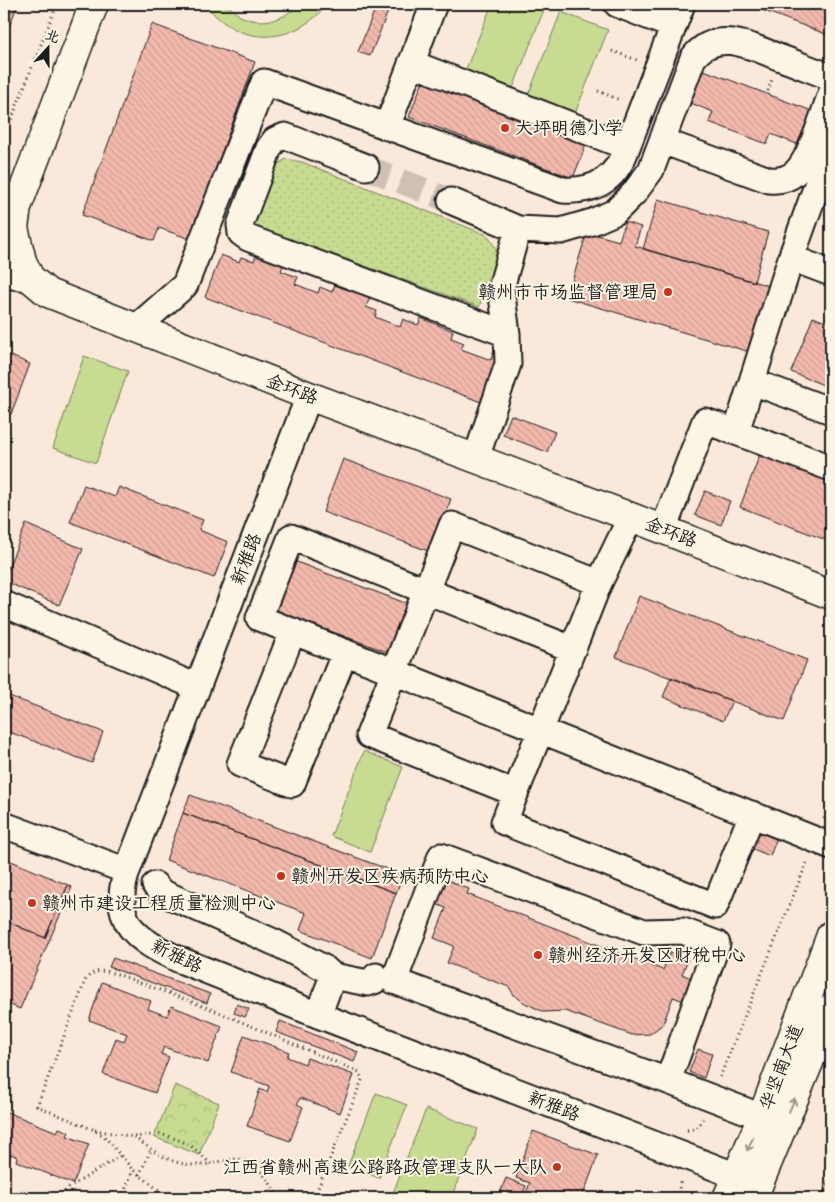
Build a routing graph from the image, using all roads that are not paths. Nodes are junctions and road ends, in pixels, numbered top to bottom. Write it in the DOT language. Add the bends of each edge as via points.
graph roads {
  1 [pos="94,4"];
  2 [pos="434,4"];
  3 [pos="617,4"];
  4 [pos="678,15"];
  5 [pos="412,64"];
  6 [pos="831,77"];
  7 [pos="831,94"];
  8 [pos="387,127"];
  9 [pos="662,141"];
  10 [pos="627,146"];
  11 [pos="831,146"];
  12 [pos="366,167"];
  13 [pos="451,202"];
  14 [pos="518,229"];
  15 [pos="791,258"];
  16 [pos="831,273"];
  17 [pos="17,276"];
  18 [pos="137,327"];
  19 [pos="507,334"];
  20 [pos="752,382"];
  21 [pos="309,396"];
  22 [pos="831,411"];
  23 [pos="736,432"];
  24 [pos="476,458"];
  25 [pos="831,468"];
  26 [pos="630,517"];
  27 [pos="664,530"];
  28 [pos="599,583"];
  29 [pos="426,591"];
  30 [pos="831,595"];
  31 [pos="4,604"];
  32 [pos="293,631"];
  33 [pos="572,649"];
  34 [pos="345,652"];
  35 [pos="394,672"];
  36 [pos="197,687"];
  37 [pos="541,730"];
  38 [pos="515,794"];
  39 [pos="752,814"];
  40 [pos="4,825"];
  41 [pos="831,846"];
  42 [pos="127,871"];
  43 [pos="155,885"];
  44 [pos="831,935"];
  45 [pos="333,976"];
  46 [pos="376,976"];
  47 [pos="824,976"];
  48 [pos="831,1009"];
  49 [pos="318,1015"];
  50 [pos="668,1081"];
  51 [pos="762,1117"];
  52 [pos="743,1189"];
  1 -- 17 [label="street, 金环路" via="17,206 14,228 22,261"];
  2 -- 5 [label="street"];
  3 -- 4 [label="street"];
  4 -- 10 [label="street"];
  5 -- 8 [label="street"];
  5 -- 10 [label="street"];
  6 -- 9 [label="street" via="746,44 728,41 709,44 693,58"];
  7 -- 9 [label="street" via="805,161 785,179 769,180"];
  8 -- 10 [label="street" via="563,190 576,191 600,184 618,168"];
  8 -- 18 [label="street" via="264,82 185,285"];
  9 -- 14 [label="street" via="651,170 615,212 561,231"];
  11 -- 15 [label="street"];
  12 -- 19 [label="street" via="285,136 275,140 269,148 240,225 241,234"];
  13 -- 14 [label="street"];
  14 -- 19 [label="street" via="501,288"];
  15 -- 16 [label="street"];
  15 -- 20 [label="street"];
  17 -- 18 [label="street, 金环路" via="48,293"];
  18 -- 21 [label="street, 金环路"];
  19 -- 24 [label="street" via="508,364"];
  20 -- 22 [label="street"];
  20 -- 23 [label="street"];
  21 -- 24 [label="street, 金环路"];
  21 -- 36 [label="street, 新雅路"];
  23 -- 25 [label="street"];
  23 -- 27 [label="street" via="706,421"];
  24 -- 26 [label="street, 金环路"];
  26 -- 27 [label="street, 金环路"];
  26 -- 28 [label="street"];
  27 -- 30 [label="street, 金环路"];
  28 -- 29 [label="street" via="452,525"];
  28 -- 33 [label="street"];
  29 -- 32 [label="street" via="291,537 258,618"];
  29 -- 33 [label="street"];
  29 -- 35 [label="street"];
  31 -- 36 [label="street"];
  32 -- 34 [label="street"];
  32 -- 34 [label="street" via="240,764 292,784"];
  33 -- 37 [label="street"];
  34 -- 35 [label="street"];
  35 -- 37 [label="street"];
  35 -- 38 [label="street" via="369,735"];
  36 -- 42 [label="street, 新雅路"];
  37 -- 38 [label="street"];
  37 -- 39 [label="street"];
  38 -- 39 [label="street" via="504,822 715,906"];
  39 -- 41 [label="street"];
  40 -- 42 [label="street"];
  42 -- 49 [label="street, 新雅路" via="121,905 126,922 140,937 180,960"];
  43 -- 45 [label="street" via="161,892 276,943"];
  44 -- 47 [label="street, 华坚南大道"];
  45 -- 46 [label="street" via="363,983 374,981"];
  45 -- 49 [label="street"];
  47 -- 51 [label="street, 华坚南大道"];
  52 -- 48 [label="street, 华坚南大道, one-way"];
  49 -- 52 [label="street, 新雅路"];
  50 -- 50 [label="street" via="717,944 683,931 644,932 440,856 394,981"];
  50 -- 51 [label="street"];
  51 -- 52 [label="street, 华坚南大道, one-way"];
}
